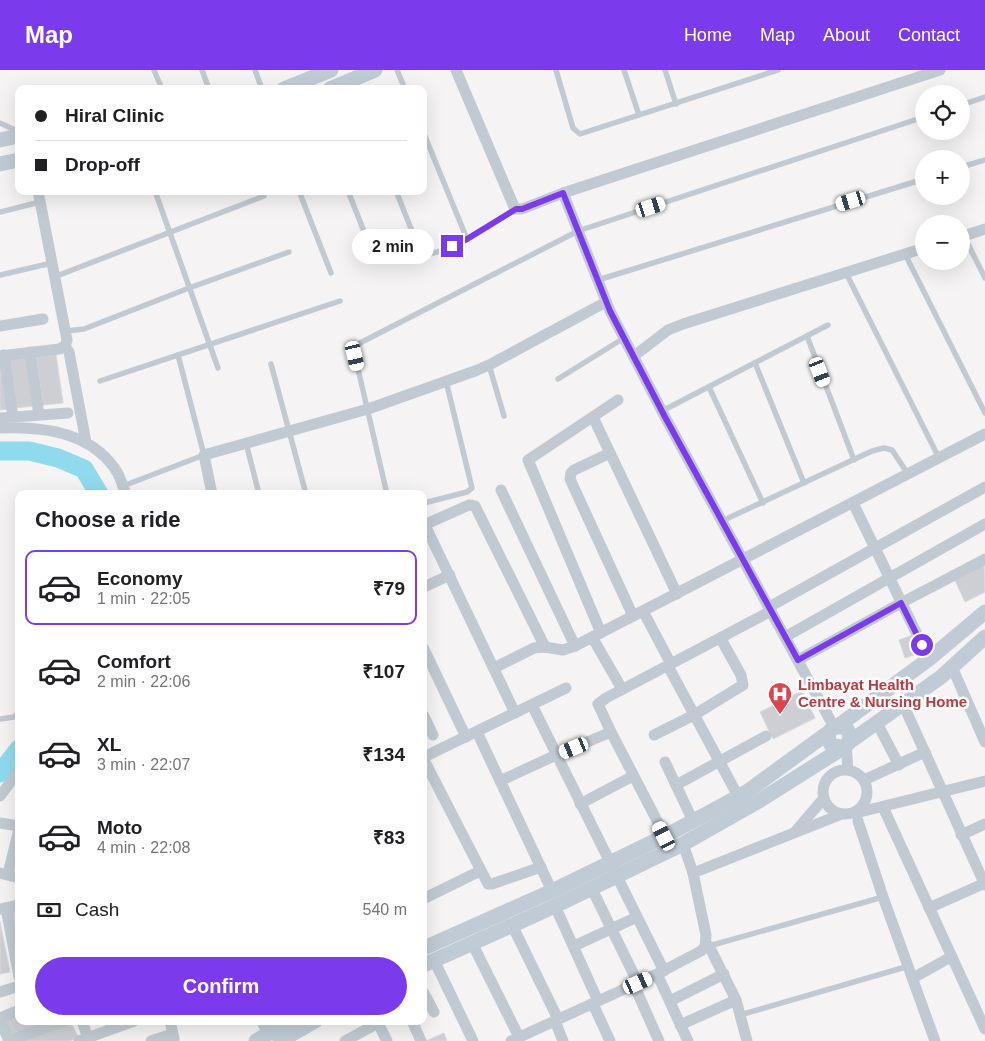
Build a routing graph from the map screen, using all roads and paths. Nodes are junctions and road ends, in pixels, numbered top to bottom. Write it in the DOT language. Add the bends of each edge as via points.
graph roads {
  1 [pos="154,70"];
  2 [pos="202,70"];
  3 [pos="255,70"];
  4 [pos="331,70"];
  5 [pos="375,70"];
  6 [pos="397,70"];
  7 [pos="456,70"];
  8 [pos="556,70"];
  9 [pos="624,70"];
  10 [pos="665,70"];
  11 [pos="778,70"];
  12 [pos="940,70"];
  13 [pos="308,74"];
  14 [pos="354,84"];
  15 [pos="160,85"];
  16 [pos="208,85"];
  17 [pos="261,85"];
  18 [pos="290,85"];
  19 [pos="403,85"];
  20 [pos="985,97"];
  21 [pos="970,102"];
  22 [pos="676,104"];
  23 [pos="639,115"];
  24 [pos="915,120"];
  25 [pos="0,123"];
  26 [pos="15,130"];
  27 [pos="15,137"];
  28 [pos="0,140"];
  29 [pos="427,141"];
  30 [pos="985,160"];
  31 [pos="15,161"];
  32 [pos="0,164"];
  33 [pos="970,164"];
  34 [pos="915,182"];
  35 [pos="563,193"];
  36 [pos="156,195"];
  37 [pos="300,195"];
  38 [pos="350,195"];
  39 [pos="398,195"];
  40 [pos="264,196"];
  41 [pos="39,197"];
  42 [pos="516,209"];
  43 [pos="0,212"];
  44 [pos="985,229"];
  45 [pos="578,231"];
  46 [pos="170,233"];
  47 [pos="970,234"];
  48 [pos="467,239"];
  49 [pos="915,251"];
  50 [pos="970,251"];
  51 [pos="289,252"];
  52 [pos="905,254"];
  53 [pos="375,259"];
  54 [pos="52,263"];
  55 [pos="331,273"];
  56 [pos="846,273"];
  57 [pos="0,275"];
  58 [pos="54,276"];
  59 [pos="985,278"];
  60 [pos="598,280"];
  61 [pos="190,288"];
  62 [pos="340,302"];
  63 [pos="606,302"];
  64 [pos="43,319"];
  65 [pos="828,325"];
  66 [pos="0,326"];
  67 [pos="66,331"];
  68 [pos="806,336"];
  69 [pos="624,338"];
  70 [pos="210,344"];
  71 [pos="65,346"];
  72 [pos="30,352"];
  73 [pos="178,355"];
  74 [pos="2,356"];
  75 [pos="634,356"];
  76 [pos="755,363"];
  77 [pos="271,364"];
  78 [pos="489,365"];
  79 [pos="218,368"];
  80 [pos="558,379"];
  81 [pos="100,381"];
  82 [pos="446,381"];
  83 [pos="709,387"];
  84 [pos="618,400"];
  85 [pos="368,409"];
  86 [pos="662,411"];
  87 [pos="68,412"];
  88 [pos="985,413"];
  89 [pos="39,415"];
  90 [pos="504,416"];
  91 [pos="13,417"];
  92 [pos="593,417"];
  93 [pos="0,418"];
  94 [pos="0,428"];
  95 [pos="290,431"];
  96 [pos="985,434"];
  97 [pos="86,442"];
  98 [pos="246,443"];
  99 [pos="610,453"];
  100 [pos="204,454"];
  101 [pos="939,458"];
  102 [pos="854,460"];
  103 [pos="908,474"];
  104 [pos="804,483"];
  105 [pos="985,487"];
  106 [pos="124,490"];
  107 [pos="211,490"];
  108 [pos="257,490"];
  109 [pos="305,490"];
  110 [pos="386,490"];
  111 [pos="501,490"];
  112 [pos="427,502"];
  113 [pos="763,503"];
  114 [pos="853,503"];
  115 [pos="722,522"];
  116 [pos="427,524"];
  117 [pos="984,527"];
  118 [pos="427,531"];
  119 [pos="874,548"];
  120 [pos="743,560"];
  121 [pos="985,560"];
  122 [pos="450,575"];
  123 [pos="890,578"];
  124 [pos="427,586"];
  125 [pos="677,594"];
  126 [pos="901,603"];
  127 [pos="770,609"];
  128 [pos="985,612"];
  129 [pos="638,614"];
  130 [pos="596,635"];
  131 [pos="785,637"];
  132 [pos="985,637"];
  133 [pos="721,639"];
  134 [pos="575,646"];
  135 [pos="544,647"];
  136 [pos="427,654"];
  137 [pos="929,659"];
  138 [pos="798,660"];
  139 [pos="670,665"];
  140 [pos="952,667"];
  141 [pos="494,668"];
  142 [pos="566,688"];
  143 [pos="622,689"];
  144 [pos="903,704"];
  145 [pos="532,705"];
  146 [pos="515,713"];
  147 [pos="694,715"];
  148 [pos="15,716"];
  149 [pos="0,719"];
  150 [pos="427,722"];
  151 [pos="877,723"];
  152 [pos="834,728"];
  153 [pos="611,732"];
  154 [pos="472,734"];
  155 [pos="433,735"];
  156 [pos="654,736"];
  157 [pos="766,736"];
  158 [pos="985,742"];
  159 [pos="846,745"];
  160 [pos="925,752"];
  161 [pos="556,755"];
  162 [pos="427,757"];
  163 [pos="665,762"];
  164 [pos="720,762"];
  165 [pos="427,765"];
  166 [pos="899,765"];
  167 [pos="848,769"];
  168 [pos="15,776"];
  169 [pos="633,776"];
  170 [pos="864,780"];
  171 [pos="500,781"];
  172 [pos="985,781"];
  173 [pos="676,784"];
  174 [pos="942,792"];
  175 [pos="0,796"];
  176 [pos="738,796"];
  177 [pos="824,798"];
  178 [pos="580,804"];
  179 [pos="883,807"];
  180 [pos="851,816"];
  181 [pos="694,821"];
  182 [pos="0,823"];
  183 [pos="985,824"];
  184 [pos="15,827"];
  185 [pos="793,834"];
  186 [pos="962,835"];
  187 [pos="664,836"];
  188 [pos="683,844"];
  189 [pos="15,847"];
  190 [pos="541,867"];
  191 [pos="613,869"];
  192 [pos="480,871"];
  193 [pos="693,873"];
  194 [pos="9,875"];
  195 [pos="985,884"];
  196 [pos="592,889"];
  197 [pos="552,891"];
  198 [pos="427,897"];
  199 [pos="883,897"];
  200 [pos="555,906"];
  201 [pos="929,908"];
  202 [pos="3,909"];
  203 [pos="637,917"];
  204 [pos="512,925"];
  205 [pos="611,929"];
  206 [pos="472,943"];
  207 [pos="574,946"];
  208 [pos="427,947"];
  209 [pos="707,947"];
  210 [pos="951,957"];
  211 [pos="15,960"];
  212 [pos="429,963"];
  213 [pos="911,972"];
  214 [pos="660,973"];
  215 [pos="724,974"];
  216 [pos="636,984"];
  217 [pos="15,987"];
  218 [pos="0,992"];
  219 [pos="427,999"];
  220 [pos="736,1000"];
  221 [pos="670,1001"];
  222 [pos="596,1002"];
  223 [pos="15,1012"];
  224 [pos="434,1012"];
  225 [pos="740,1015"];
  226 [pos="0,1019"];
  227 [pos="557,1020"];
  228 [pos="54,1025"];
  229 [pos="83,1025"];
  230 [pos="124,1025"];
  231 [pos="283,1025"];
  232 [pos="300,1025"];
  233 [pos="372,1025"];
  234 [pos="379,1025"];
  235 [pos="414,1025"];
  236 [pos="680,1025"];
  237 [pos="985,1029"];
  238 [pos="267,1034"];
  239 [pos="173,1037"];
  240 [pos="515,1039"];
  241 [pos="85,1040"];
  242 [pos="348,1040"];
  243 [pos="933,1040"];
  244 [pos="9,1041"];
  245 [pos="151,1041"];
  246 [pos="387,1041"];
  247 [pos="421,1041"];
  248 [pos="473,1041"];
  249 [pos="564,1041"];
  250 [pos="610,1041"];
  251 [pos="659,1041"];
  252 [pos="688,1041"];
  253 [pos="747,1041"];
  1 -- 15 [label="lane"];
  2 -- 16 [label="lane"];
  3 -- 17 [label="lane"];
  4 -- 13 [label="main road"];
  5 -- 14 [label="main road"];
  6 -- 19 [label="lane"];
  7 -- 42 [label="street"];
  8 -- 23 [label="lane" via="573,128 580,134"];
  9 -- 23 [label="lane"];
  10 -- 22 [label="lane"];
  11 -- 22 [label="lane"];
  12 -- 35 [label="street"];
  13 -- 18 [label="main road"];
  20 -- 21 [label="lane"];
  22 -- 23 [label="lane"];
  24 -- 45 [label="lane"];
  25 -- 26 [label="lane"];
  27 -- 28 [label="main road"];
  29 -- 48 [label="lane"];
  30 -- 33 [label="lane"];
  31 -- 32 [label="main road"];
  34 -- 60 [label="lane"];
  35 -- 42 [label="street"];
  35 -- 45 [label="street"];
  36 -- 46 [label="lane"];
  37 -- 55 [label="lane"];
  38 -- 53 [label="lane"];
  39 -- 48 [label="lane" via="420,250 425,254 436,253"];
  40 -- 46 [label="lane"];
  41 -- 43 [label="lane"];
  41 -- 54 [label="street"];
  42 -- 48 [label="lane"];
  44 -- 47 [label="street"];
  45 -- 60 [label="street"];
  45 -- 85 [label="lane" via="354,349"];
  46 -- 58 [label="lane"];
  46 -- 61 [label="lane"];
  49 -- 52 [label="street"];
  50 -- 59 [label="lane"];
  51 -- 61 [label="lane"];
  52 -- 56 [label="street"];
  52 -- 88 [label="lane"];
  54 -- 57 [label="lane"];
  54 -- 58 [label="street"];
  56 -- 75 [label="street" via="668,330"];
  56 -- 101 [label="lane"];
  58 -- 67 [label="street"];
  60 -- 63 [label="street"];
  61 -- 67 [label="lane" via="84,329"];
  61 -- 70 [label="lane"];
  62 -- 70 [label="lane"];
  63 -- 69 [label="street"];
  63 -- 78 [label="street"];
  64 -- 66 [label="street"];
  65 -- 68 [label="lane"];
  67 -- 71 [label="street"];
  68 -- 76 [label="lane"];
  68 -- 102 [label="lane"];
  69 -- 75 [label="street"];
  69 -- 80 [label="lane"];
  70 -- 73 [label="lane"];
  70 -- 79 [label="lane"];
  71 -- 72 [label="street"];
  71 -- 97 [label="street" via="69,352"];
  72 -- 74 [label="street"];
  72 -- 89 [label="street"];
  73 -- 81 [label="lane"];
  73 -- 100 [label="lane"];
  74 -- 91 [label="street"];
  75 -- 86 [label="street"];
  76 -- 83 [label="lane"];
  76 -- 104 [label="lane"];
  77 -- 95 [label="lane"];
  78 -- 82 [label="street"];
  78 -- 90 [label="lane"];
  82 -- 85 [label="street"];
  82 -- 112 [label="lane" via="472,488"];
  83 -- 86 [label="lane"];
  83 -- 113 [label="lane"];
  84 -- 92 [label="street"];
  85 -- 95 [label="street"];
  85 -- 110 [label="lane"];
  86 -- 115 [label="street"];
  87 -- 89 [label="street"];
  89 -- 91 [label="street"];
  91 -- 93 [label="street"];
  92 -- 99 [label="street"];
  92 -- 130 [label="street" via="530,457 528,463"];
  94 -- 97 [label="street" via="40,429"];
  95 -- 98 [label="street"];
  95 -- 109 [label="lane"];
  96 -- 101 [label="street"];
  97 -- 106 [label="street" via="117,473"];
  98 -- 100 [label="street"];
  98 -- 108 [label="lane"];
  99 -- 125 [label="street"];
  99 -- 129 [label="street" via="574,470 570,478"];
  100 -- 106 [label="lane"];
  100 -- 107 [label="street"];
  101 -- 103 [label="street"];
  102 -- 103 [label="lane" via="872,451 892,450"];
  102 -- 104 [label="lane"];
  103 -- 114 [label="street"];
  104 -- 113 [label="lane"];
  105 -- 119 [label="street"];
  111 -- 134 [label="street"];
  113 -- 115 [label="lane"];
  114 -- 119 [label="street"];
  114 -- 120 [label="street"];
  115 -- 120 [label="street"];
  116 -- 135 [label="street" via="469,505 475,506"];
  117 -- 123 [label="street"];
  118 -- 122 [label="street"];
  119 -- 123 [label="street"];
  119 -- 127 [label="street"];
  120 -- 125 [label="street"];
  120 -- 127 [label="street"];
  121 -- 126 [label="street"];
  122 -- 124 [label="street"];
  122 -- 141 [label="street"];
  123 -- 126 [label="street"];
  123 -- 131 [label="street"];
  125 -- 129 [label="street"];
  126 -- 137 [label="street"];
  126 -- 138 [label="street"];
  127 -- 131 [label="street"];
  127 -- 133 [label="street"];
  128 -- 137 [label="main road"];
  129 -- 130 [label="street"];
  129 -- 139 [label="street"];
  130 -- 134 [label="street"];
  130 -- 143 [label="street"];
  131 -- 138 [label="street"];
  132 -- 140 [label="main road"];
  133 -- 139 [label="street"];
  133 -- 147 [label="street" via="744,685"];
  134 -- 135 [label="street" via="563,650"];
  135 -- 141 [label="street" via="534,648"];
  136 -- 154 [label="street"];
  137 -- 152 [label="main road"];
  138 -- 152 [label="street"];
  139 -- 143 [label="street"];
  139 -- 147 [label="street"];
  140 -- 144 [label="main road"];
  140 -- 158 [label="street"];
  141 -- 146 [label="street"];
  142 -- 145 [label="street"];
  143 -- 153 [label="street" via="598,704"];
  144 -- 151 [label="main road"];
  144 -- 160 [label="street"];
  145 -- 146 [label="street"];
  145 -- 161 [label="street"];
  146 -- 154 [label="street"];
  147 -- 156 [label="street"];
  147 -- 164 [label="street"];
  148 -- 149 [label="lane"];
  150 -- 155 [label="street"];
  151 -- 159 [label="main road"];
  151 -- 166 [label="street"];
  152 -- 159 [label="main road" via="845,727 849,733"];
  152 -- 176 [label="main road"];
  153 -- 161 [label="street"];
  153 -- 169 [label="street"];
  154 -- 162 [label="street"];
  154 -- 171 [label="street"];
  157 -- 164 [label="street"];
  159 -- 167 [label="street"];
  159 -- 188 [label="main road" via="759,801"];
  160 -- 166 [label="street"];
  160 -- 174 [label="street"];
  161 -- 171 [label="street"];
  161 -- 178 [label="street"];
  163 -- 173 [label="street"];
  164 -- 173 [label="street"];
  164 -- 176 [label="street"];
  165 -- 192 [label="street"];
  166 -- 170 [label="street"];
  167 -- 170 [label="street"];
  167 -- 177 [label="street" via="838,770 829,776 824,784"];
  168 -- 175 [label="street"];
  169 -- 178 [label="street"];
  169 -- 187 [label="street"];
  170 -- 180 [label="street" via="868,790 866,800"];
  171 -- 190 [label="street"];
  172 -- 174 [label="street"];
  173 -- 181 [label="street"];
  174 -- 179 [label="street"];
  174 -- 186 [label="street"];
  176 -- 181 [label="main road"];
  177 -- 180 [label="street" via="833,811"];
  177 -- 185 [label="street"];
  178 -- 191 [label="street"];
  179 -- 180 [label="street"];
  179 -- 201 [label="street"];
  180 -- 185 [label="street"];
  180 -- 199 [label="street"];
  181 -- 187 [label="main road"];
  182 -- 184 [label="street"];
  183 -- 186 [label="street"];
  185 -- 193 [label="street"];
  186 -- 195 [label="street"];
  187 -- 191 [label="main road"];
  188 -- 191 [label="main road"];
  188 -- 193 [label="street"];
  189 -- 194 [label="street"];
  190 -- 192 [label="street" via="492,884 485,881"];
  190 -- 197 [label="street"];
  191 -- 196 [label="main road"];
  191 -- 197 [label="main road"];
  191 -- 203 [label="street"];
  192 -- 198 [label="street"];
  193 -- 209 [label="street"];
  195 -- 201 [label="street"];
  196 -- 200 [label="main road"];
  196 -- 205 [label="street"];
  197 -- 208 [label="main road"];
  199 -- 209 [label="lane"];
  199 -- 213 [label="street"];
  200 -- 204 [label="main road"];
  200 -- 207 [label="street"];
  201 -- 210 [label="street"];
  202 -- 211 [label="street"];
  203 -- 205 [label="street"];
  203 -- 214 [label="street"];
  204 -- 206 [label="main road"];
  204 -- 227 [label="street"];
  205 -- 207 [label="street"];
  205 -- 216 [label="street"];
  206 -- 212 [label="main road"];
  206 -- 240 [label="street"];
  207 -- 222 [label="street"];
  209 -- 214 [label="street"];
  209 -- 215 [label="street"];
  210 -- 213 [label="street"];
  210 -- 237 [label="street"];
  212 -- 248 [label="street"];
  213 -- 225 [label="lane"];
  213 -- 243 [label="street"];
  214 -- 216 [label="street"];
  214 -- 221 [label="street"];
  215 -- 220 [label="street"];
  215 -- 221 [label="street"];
  216 -- 222 [label="street"];
  216 -- 251 [label="street"];
  217 -- 218 [label="street"];
  219 -- 224 [label="street"];
  220 -- 225 [label="street"];
  220 -- 236 [label="street"];
  221 -- 236 [label="street"];
  222 -- 227 [label="street"];
  222 -- 250 [label="street"];
  223 -- 226 [label="street"];
  225 -- 253 [label="street"];
  226 -- 244 [label="street"];
  227 -- 240 [label="street"];
  227 -- 249 [label="street"];
  228 -- 244 [label="street"];
  229 -- 241 [label="street"];
  230 -- 241 [label="street"];
  231 -- 238 [label="main road"];
  232 -- 238 [label="main road"];
  233 -- 242 [label="street"];
  234 -- 246 [label="street"];
  235 -- 247 [label="street"];
  236 -- 252 [label="street"];
  239 -- 245 [label="street"];
}
